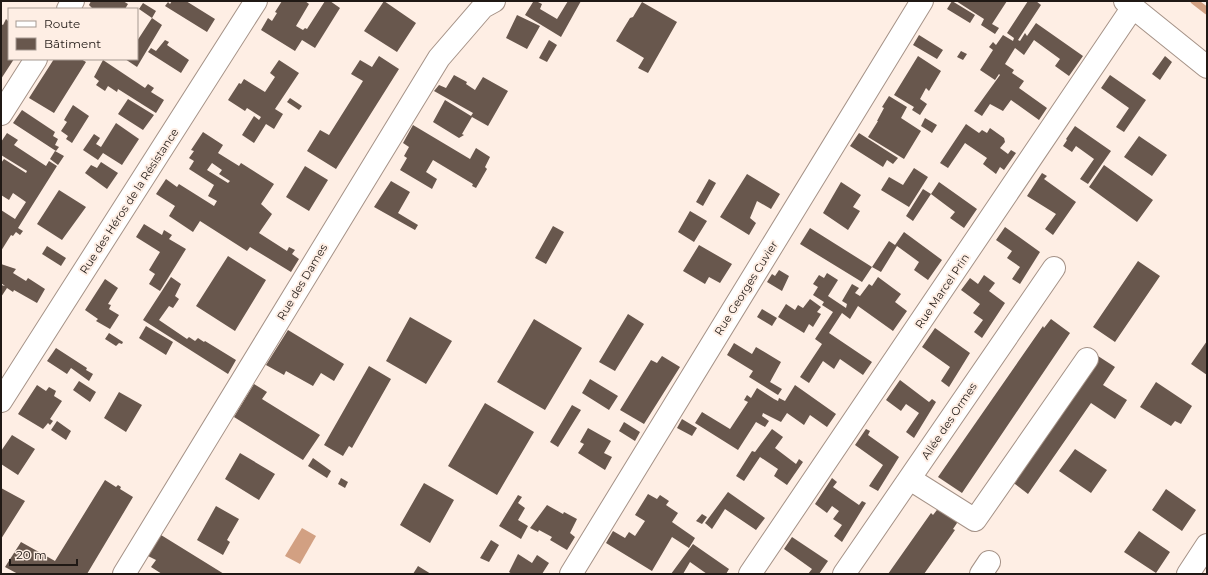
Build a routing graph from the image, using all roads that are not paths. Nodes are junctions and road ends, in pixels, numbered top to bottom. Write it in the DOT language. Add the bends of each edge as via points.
graph roads {
  1 [pos="256,1"];
  2 [pos="494,1"];
  3 [pos="922,1"];
  4 [pos="1129,4"];
  5 [pos="35,60"];
  6 [pos="1207,67"];
  7 [pos="1,114"];
  8 [pos="1054,268"];
  9 [pos="1087,359"];
  10 [pos="1,402"];
  11 [pos="910,478"];
  12 [pos="1207,545"];
  13 [pos="124,574"];
  14 [pos="571,574"];
  15 [pos="750,574"];
  16 [pos="844,574"];
  17 [pos="1188,574"];
  1 -- 10 [label="street, Rue des Héros de la Résistance"];
  2 -- 13 [label="street, Rue des Dames" via="483,7 439,58"];
  3 -- 14 [label="street, Rue Georges Cuvier"];
  4 -- 6 [label="street"];
  4 -- 15 [label="street, Rue Marcel Prin"];
  5 -- 7 [label="street"];
  8 -- 11 [label="street, Allée des Ormes"];
  9 -- 11 [label="street" via="975,520"];
  11 -- 16 [label="street, Allée des Ormes"];
  12 -- 17 [label="street"];
}
